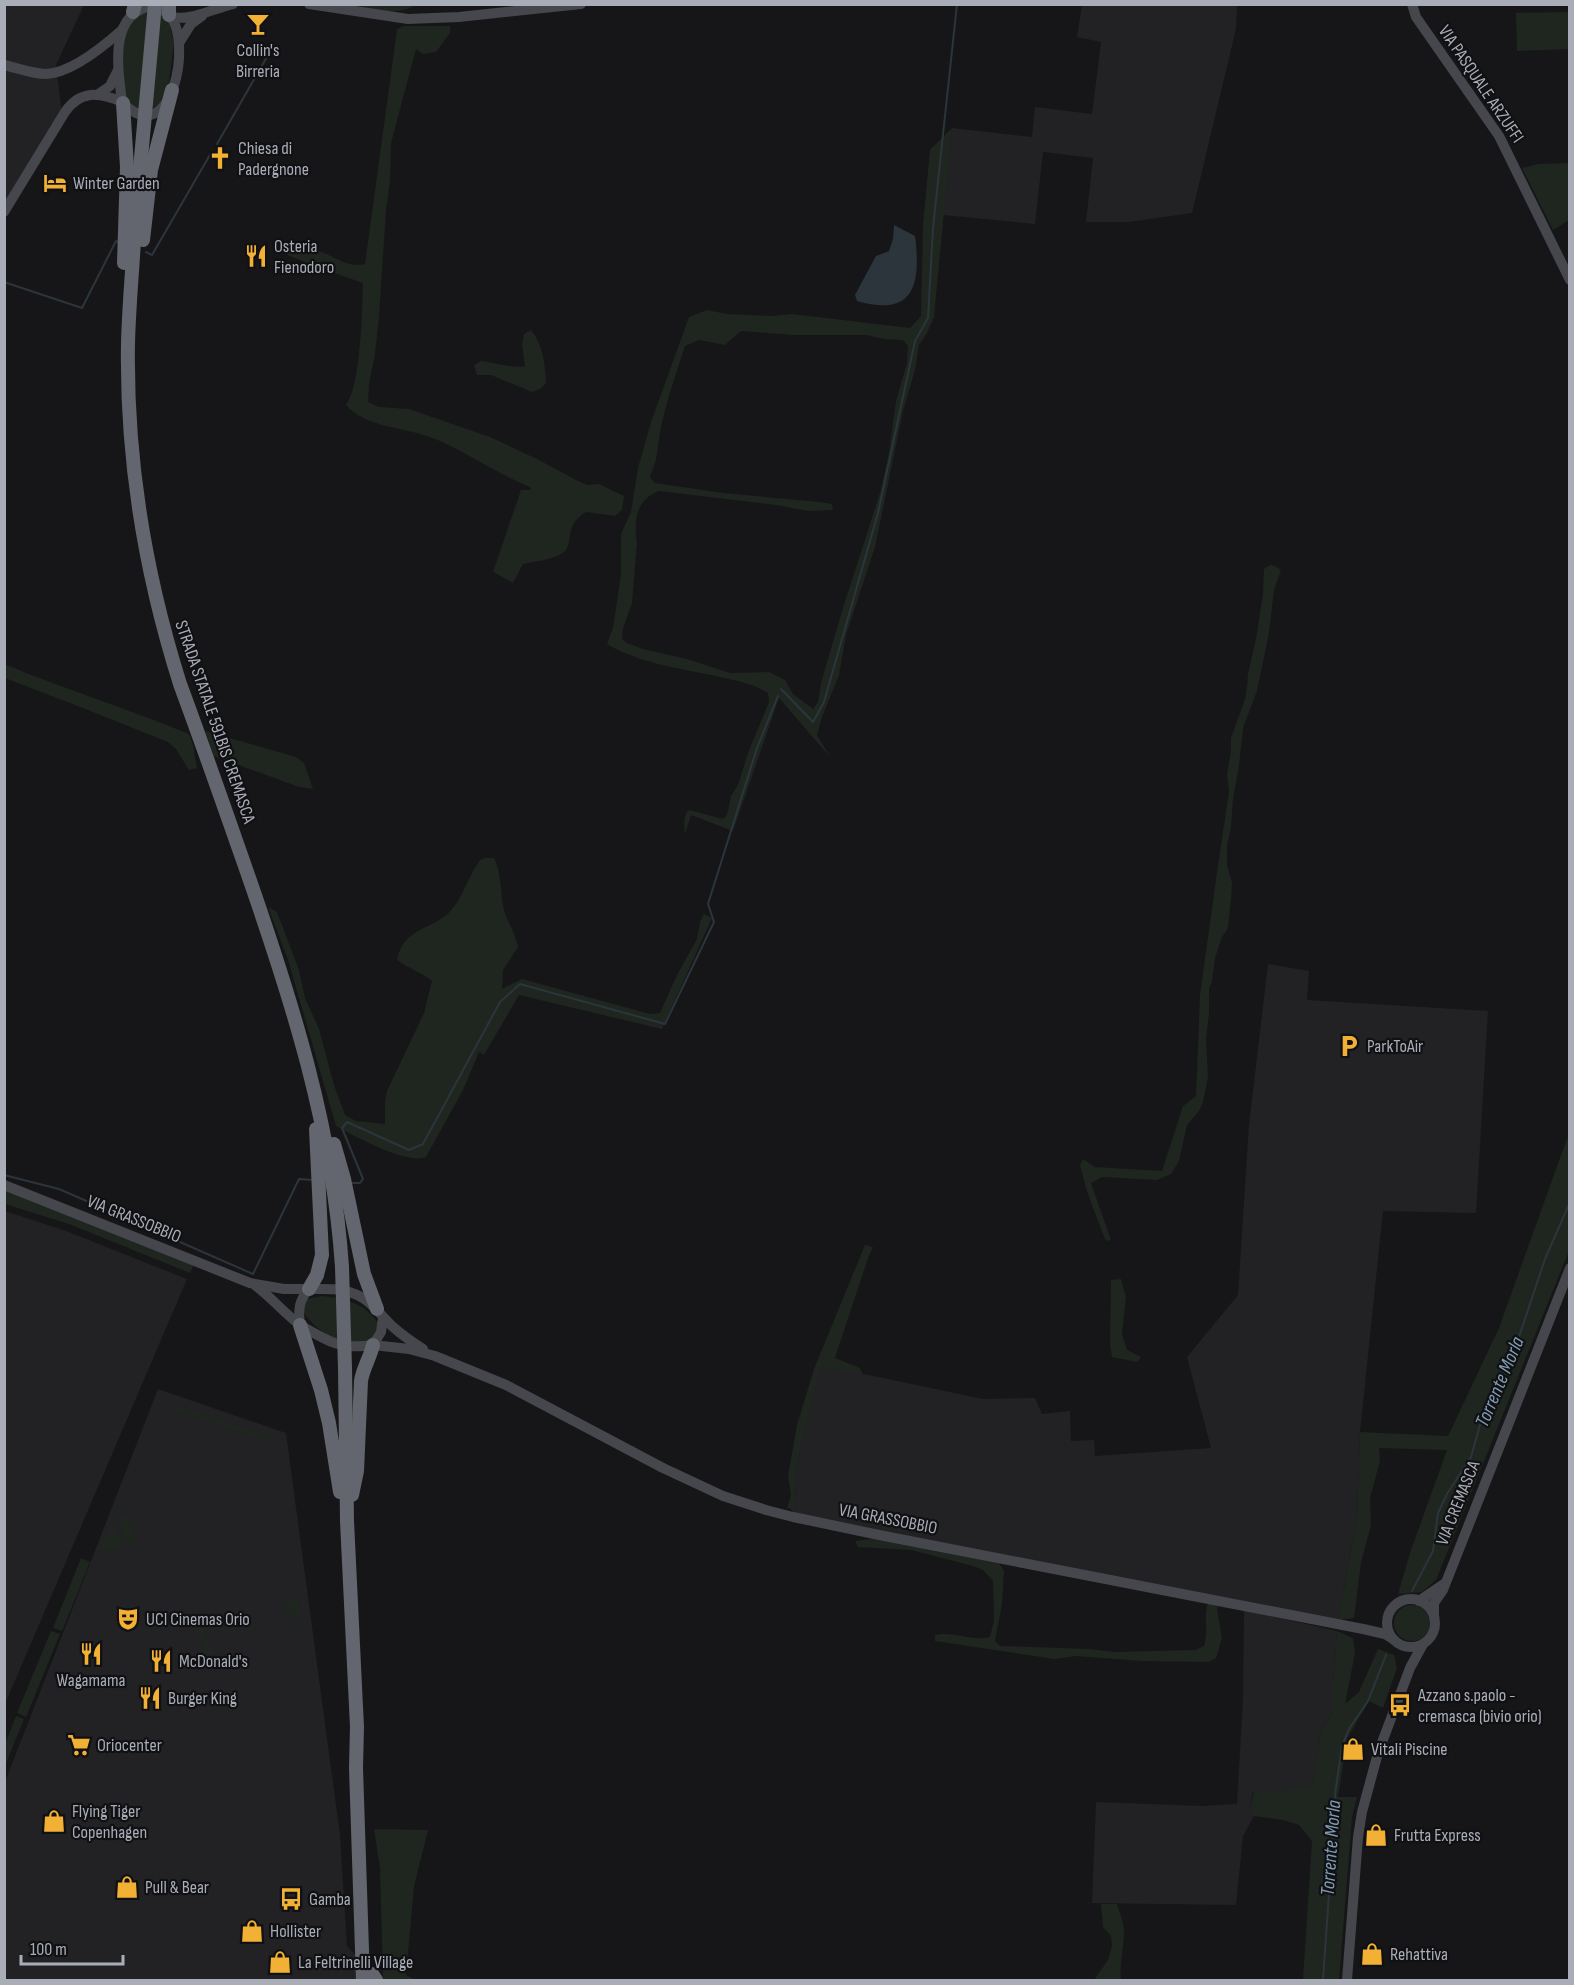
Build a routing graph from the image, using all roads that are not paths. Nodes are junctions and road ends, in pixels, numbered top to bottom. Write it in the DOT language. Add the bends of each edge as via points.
graph roads {
  1 [pos="155,4"];
  2 [pos="233,4"];
  3 [pos="309,4"];
  4 [pos="581,4"];
  5 [pos="1412,4"];
  6 [pos="134,8"];
  7 [pos="212,10"];
  8 [pos="169,12"];
  9 [pos="122,30"];
  10 [pos="178,43"];
  11 [pos="98,49"];
  12 [pos="4,65"];
  13 [pos="118,69"];
  14 [pos="172,90"];
  15 [pos="97,95"];
  16 [pos="122,102"];
  17 [pos="4,212"];
  18 [pos="1569,280"];
  19 [pos="129,316"];
  20 [pos="313,1082"];
  21 [pos="4,1185"];
  22 [pos="1569,1268"];
  23 [pos="250,1283"];
  24 [pos="309,1289"];
  25 [pos="380,1313"];
  26 [pos="300,1325"];
  27 [pos="373,1345"];
  28 [pos="435,1356"];
  29 [pos="347,1521"];
  30 [pos="1444,1584"];
  31 [pos="1419,1601"];
  32 [pos="1392,1610"];
  33 [pos="1434,1617"];
  34 [pos="1363,1629"];
  35 [pos="1396,1641"];
  36 [pos="1423,1644"];
  37 [pos="1407,1676"];
  38 [pos="370,1979"];
  39 [pos="1347,1980"];
  1 -- 19 [label="highway, STRADA STATALE 591BIS CREMASCA, bridge"];
  2 -- 7 [label="street"];
  3 -- 4 [label="street" via="408,19"];
  5 -- 18 [label="street, VIA PASQUALE ARZUFFI" via="1416,18 1499,136"];
  6 -- 8 [label="street" via="152,6"];
  6 -- 9 [label="street"];
  7 -- 8 [label="street" via="189,18 175,18"];
  7 -- 10 [label="street" via="191,24"];
  8 -- 10 [label="street"];
  9 -- 11 [label="street"];
  9 -- 13 [label="street"];
  10 -- 14 [label="street" via="178,69"];
  11 -- 12 [label="street" via="55,73"];
  11 -- 13 [label="street" via="109,53"];
  13 -- 15 [label="street" via="110,86"];
  13 -- 16 [label="street"];
  14 -- 16 [label="street" via="163,108 152,116 136,114"];
  14 -- 19 [label="highway" via="151,170 140,264"];
  15 -- 16 [label="street"];
  15 -- 17 [label="street" via="80,97 70,106"];
  16 -- 19 [label="highway" via="127,167 124,269"];
  19 -- 20 [label="highway, STRADA STATALE 591BIS CREMASCA" via="133,465 159,609 180,684 283,978"];
  20 -- 24 [label="highway" via="322,1255 318,1275"];
  20 -- 25 [label="highway" via="344,1179 364,1274"];
  20 -- 29 [label="highway, STRADA STATALE 591BIS CREMASCA, bridge" via="332,1177 342,1267"];
  21 -- 23 [label="street, VIA GRASSOBBIO"];
  22 -- 30 [label="street, VIA CREMASCA"];
  23 -- 24 [label="street, VIA GRASSOBBIO"];
  23 -- 26 [label="street, VIA GRASSOBBIO"];
  24 -- 25 [label="street, VIA GRASSOBBIO" via="352,1293 367,1300"];
  24 -- 26 [label="street" via="300,1303"];
  25 -- 27 [label="street" via="381,1332"];
  25 -- 28 [label="street, VIA GRASSOBBIO" via="408,1339"];
  26 -- 27 [label="street, VIA GRASSOBBIO" via="344,1347"];
  26 -- 29 [label="highway" via="321,1389"];
  27 -- 28 [label="street, VIA GRASSOBBIO"];
  27 -- 29 [label="highway" via="361,1381 357,1471"];
  28 -- 34 [label="street, VIA GRASSOBBIO" via="506,1385 705,1489 766,1510"];
  29 -- 38 [label="highway" via="356,1768"];
  30 -- 31 [label="street"];
  30 -- 33 [label="street, VIA CREMASCA" via="1434,1603"];
  31 -- 32 [label="street" via="1405,1600"];
  31 -- 33 [label="street" via="1429,1607"];
  32 -- 34 [label="street"];
  32 -- 35 [label="street" via="1388,1624"];
  33 -- 36 [label="street" via="1434,1631"];
  34 -- 35 [label="street, VIA GRASSOBBIO"];
  35 -- 36 [label="street" via="1410,1647"];
  35 -- 37 [label="street" via="1406,1659"];
  36 -- 37 [label="street"];
  37 -- 39 [label="street" via="1378,1753 1360,1823"];
}
